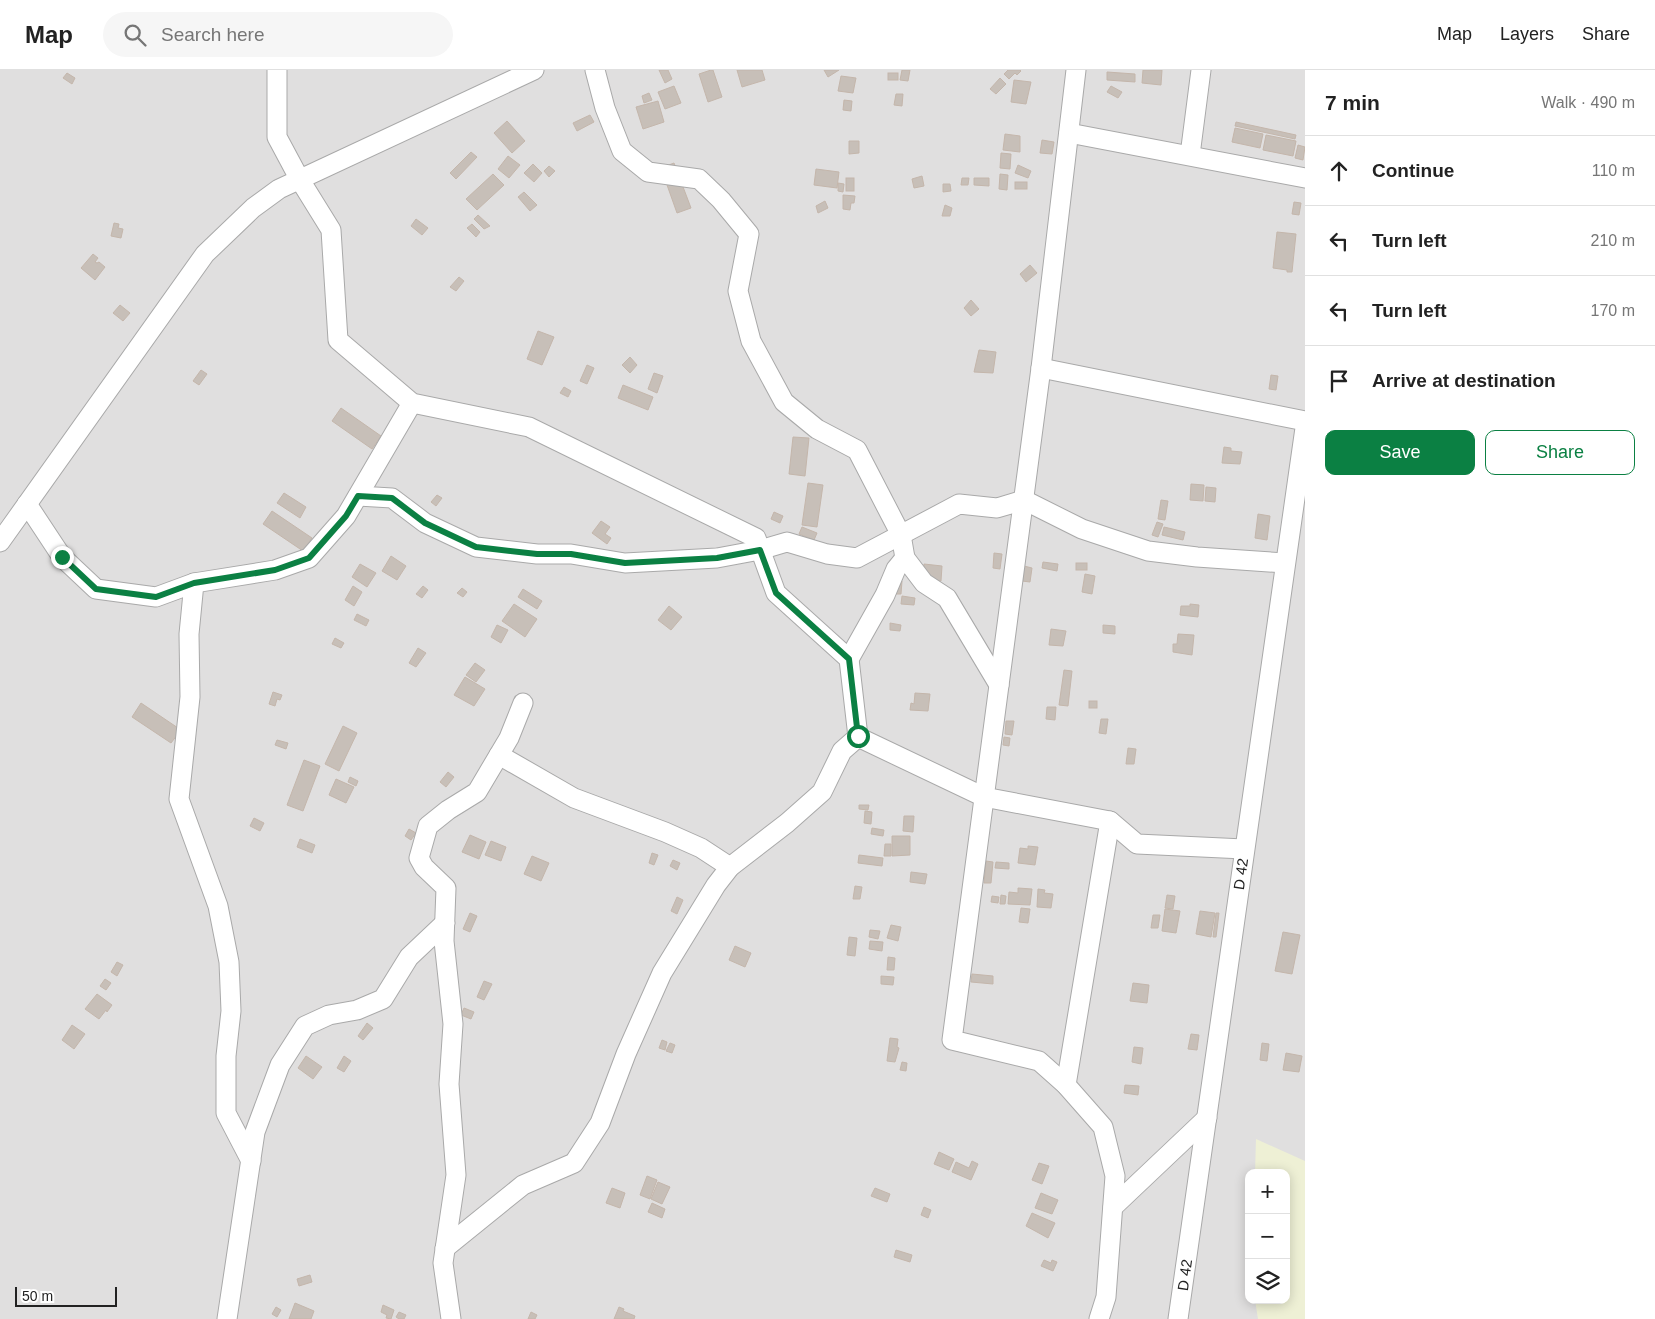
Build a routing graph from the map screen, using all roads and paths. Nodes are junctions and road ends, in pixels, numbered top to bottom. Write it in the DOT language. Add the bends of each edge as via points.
graph roads {
  1 [pos="278,70"];
  2 [pos="534,70"];
  3 [pos="595,70"];
  4 [pos="1076,70"];
  5 [pos="1201,70"];
  6 [pos="1069,133"];
  7 [pos="1190,155"];
  8 [pos="1305,178"];
  9 [pos="300,180"];
  10 [pos="1041,368"];
  11 [pos="412,403"];
  12 [pos="1305,420"];
  13 [pos="1305,428"];
  14 [pos="358,496"];
  15 [pos="1024,500"];
  16 [pos="27,504"];
  17 [pos="901,535"];
  18 [pos="0,542"];
  19 [pos="760,550"];
  20 [pos="905,558"];
  21 [pos="1286,564"];
  22 [pos="194,583"];
  23 [pos="849,659"];
  24 [pos="999,685"];
  25 [pos="523,703"];
  26 [pos="858,736"];
  27 [pos="499,755"];
  28 [pos="984,797"];
  29 [pos="1110,821"];
  30 [pos="1244,849"];
  31 [pos="730,866"];
  32 [pos="445,923"];
  33 [pos="1066,1085"];
  34 [pos="1207,1118"];
  35 [pos="251,1161"];
  36 [pos="1113,1207"];
  37 [pos="445,1248"];
  38 [pos="227,1319"];
  39 [pos="451,1319"];
  40 [pos="1099,1319"];
  41 [pos="1178,1319"];
  1 -- 9 [label="street" via="276,137"];
  2 -- 9 [label="street"];
  3 -- 17 [label="street" via="605,108 622,151 648,172 699,180 722,200 749,234 738,291 751,341 784,402 817,429 857,450"];
  4 -- 6 [label="street"];
  5 -- 7 [label="street"];
  6 -- 7 [label="street"];
  6 -- 10 [label="street"];
  7 -- 8 [label="street"];
  9 -- 11 [label="street" via="331,230 338,340"];
  9 -- 16 [label="street" via="253,208 204,254"];
  10 -- 12 [label="street"];
  10 -- 15 [label="street"];
  11 -- 14 [label="street"];
  11 -- 19 [label="street" via="529,427 756,538"];
  13 -- 21 [label="street, D 42 / D 42"];
  14 -- 19 [label="street" via="392,498 425,523 476,547 571,554 625,563 717,558"];
  14 -- 22 [label="street" via="346,516 309,558 275,570"];
  15 -- 17 [label="street" via="997,508 959,504"];
  15 -- 21 [label="street" via="1082,529 1148,551"];
  15 -- 24 [label="street"];
  16 -- 18 [label="street"];
  16 -- 22 [label="street" via="62,557 96,589 156,597"];
  17 -- 19 [label="street" via="857,558 827,554 787,542"];
  17 -- 20 [label="street"];
  19 -- 23 [label="street" via="776,593"];
  20 -- 23 [label="street" via="896,569"];
  20 -- 24 [label="street" via="924,582 948,598"];
  21 -- 30 [label="street, D 42 / D 42"];
  22 -- 35 [label="street" via="189,634 190,697 179,799 218,906 229,962 231,1011 226,1056 226,1113"];
  23 -- 26 [label="street"];
  24 -- 28 [label="street"];
  25 -- 27 [label="street"];
  26 -- 28 [label="street"];
  26 -- 31 [label="street" via="842,751 822,792"];
  27 -- 31 [label="street" via="574,798 692,844"];
  27 -- 32 [label="street" via="477,792 428,826 419,858 446,888"];
  28 -- 29 [label="street"];
  28 -- 33 [label="street" via="952,1040 1038,1061"];
  29 -- 30 [label="street" via="1136,844"];
  29 -- 33 [label="street"];
  30 -- 34 [label="street, D 42 / D 42"];
  31 -- 37 [label="street" via="662,973 600,1123 574,1164 522,1185"];
  32 -- 35 [label="street" via="409,957 384,999 357,1010 329,1015 305,1026 280,1065 255,1132"];
  32 -- 37 [label="street" via="453,1024 449,1084 456,1175"];
  33 -- 36 [label="street" via="1103,1127 1115,1176"];
  34 -- 36 [label="street"];
  34 -- 41 [label="street, D 42 / D 42"];
  35 -- 38 [label="street"];
  36 -- 40 [label="street" via="1106,1297"];
  37 -- 39 [label="street" via="443,1263"];
}
